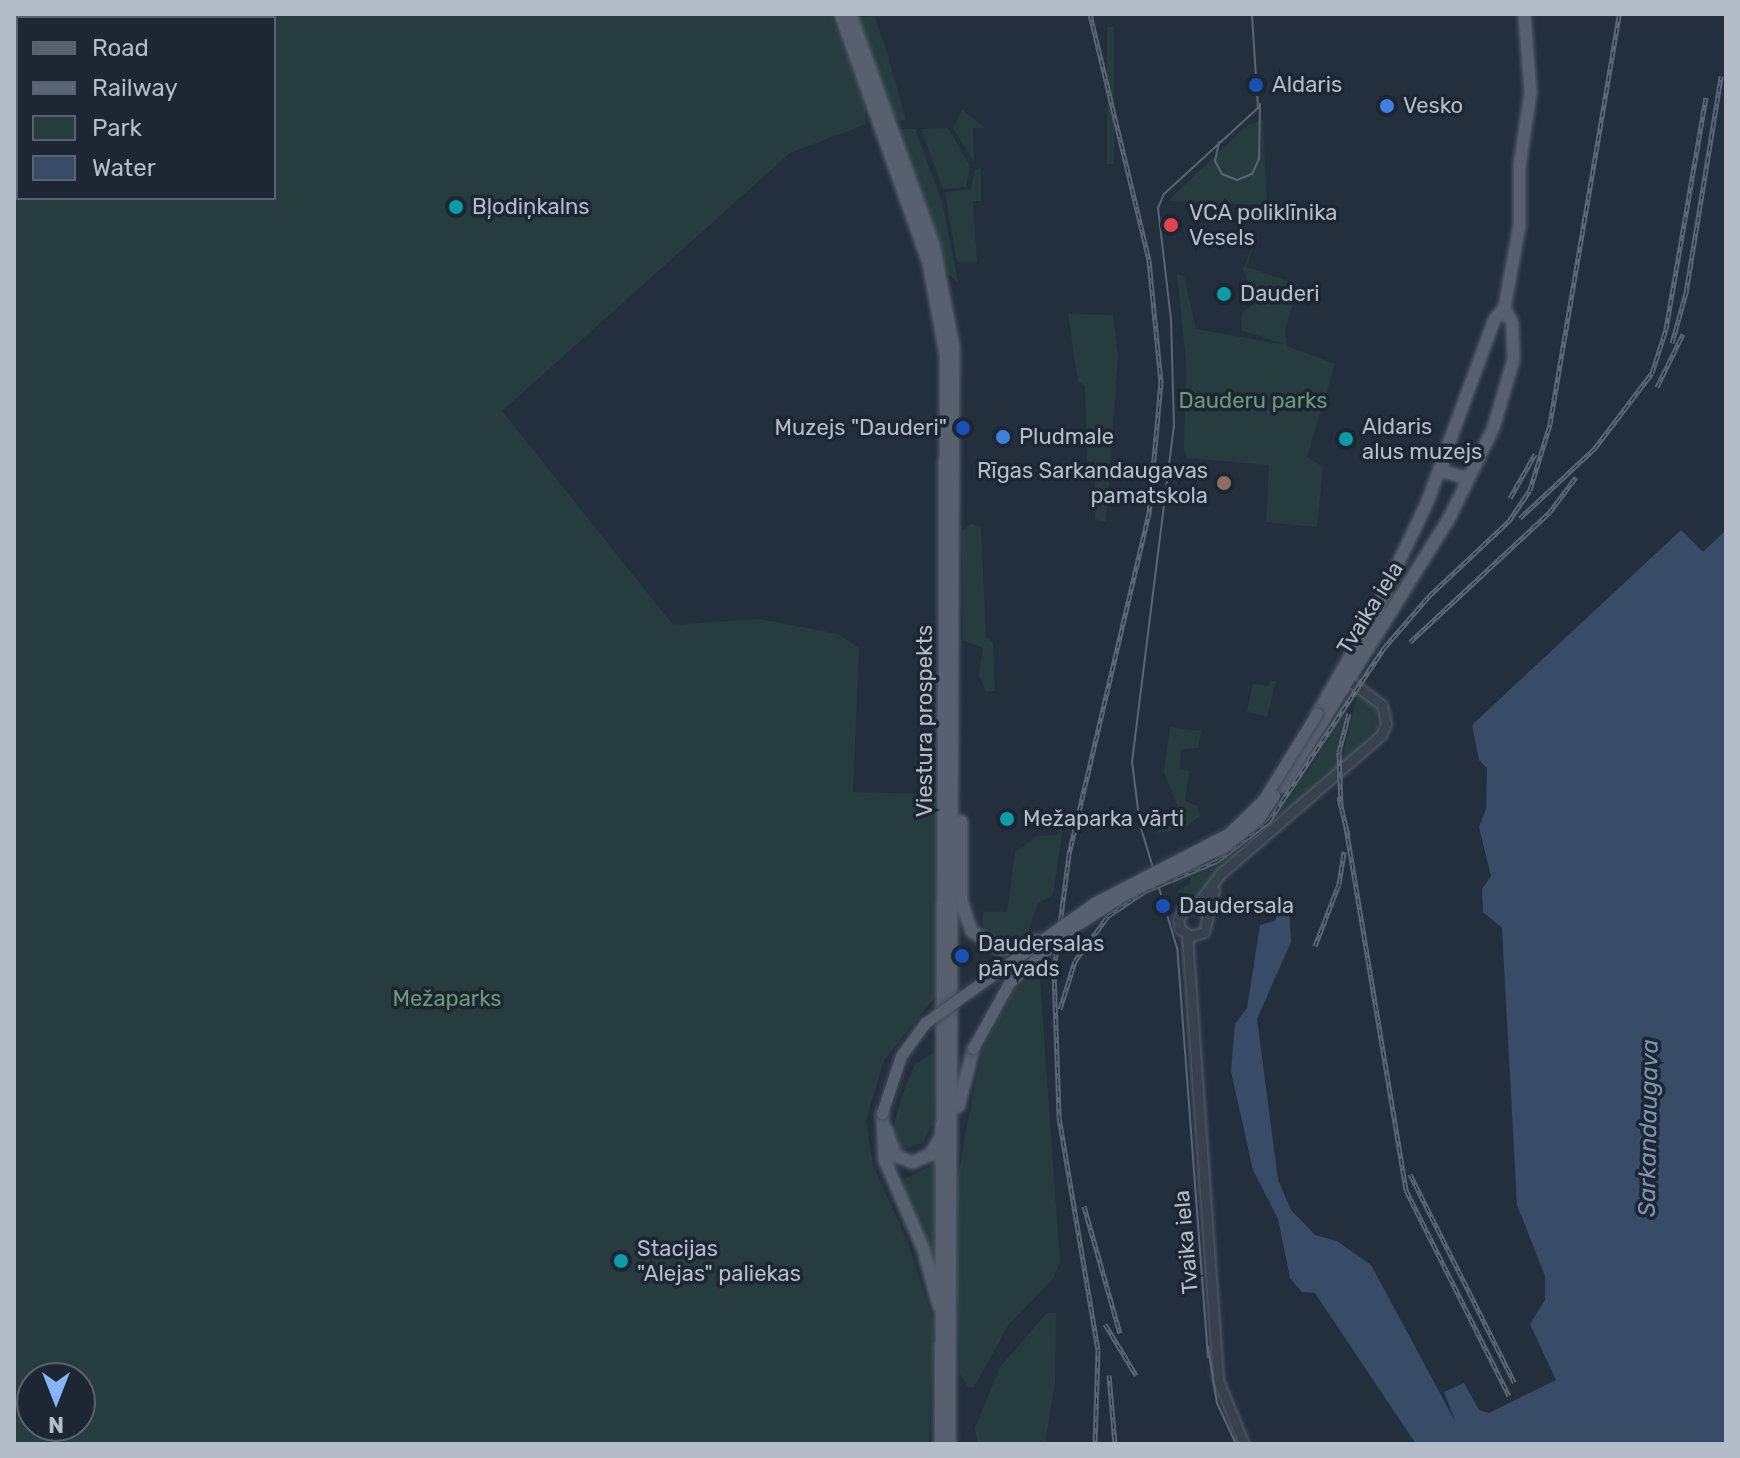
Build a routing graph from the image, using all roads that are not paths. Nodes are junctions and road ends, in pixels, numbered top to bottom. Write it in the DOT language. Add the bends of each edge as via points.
graph roads {
  1 [pos="840,14"];
  2 [pos="850,14"];
  3 [pos="1524,14"];
  4 [pos="911,198"];
  5 [pos="1504,307"];
  6 [pos="951,418"];
  7 [pos="1442,465"];
  8 [pos="1467,478"];
  9 [pos="1344,677"];
  10 [pos="1321,716"];
  11 [pos="954,764"];
  12 [pos="1224,872"];
  13 [pos="1196,906"];
  14 [pos="1206,913"];
  15 [pos="1064,934"];
  16 [pos="1045,936"];
  17 [pos="1193,936"];
  18 [pos="948,1040"];
  19 [pos="885,1113"];
  20 [pos="943,1121"];
  21 [pos="952,1150"];
  22 [pos="943,1342"];
  23 [pos="940,1444"];
  24 [pos="949,1444"];
  25 [pos="1244,1444"];
  1 -- 4 [label="main road, Viestura prospekts"];
  2 -- 4 [label="main road, Viestura prospekts"];
  3 -- 5 [label="main road, Tvaika iela" via="1530,92 1519,166 1519,225"];
  4 -- 6 [label="main road, Viestura prospekts" via="948,309"];
  5 -- 7 [label="main road, Tvaika iela" via="1494,319"];
  5 -- 8 [label="main road, Tvaika iela" via="1512,323 1510,376"];
  6 -- 11 [label="main road, Viestura prospekts"];
  6 -- 18 [label="main road, Viestura prospekts"];
  7 -- 8 [label="main road" via="1443,471"];
  7 -- 9 [label="main road, Tvaika iela"];
  8 -- 9 [label="main road, Tvaika iela"];
  9 -- 10 [label="main road"];
  9 -- 12 [label="street, Tvaika iela" via="1382,705 1386,723 1381,735"];
  10 -- 15 [label="main road, bridge" via="1248,829 1215,852 1117,899"];
  10 -- 16 [label="main road, bridge" via="1242,823 1205,847 1120,887"];
  11 -- 16 [label="main road" via="961,814 961,900 971,931 989,946 1013,949"];
  11 -- 18 [label="main road, Viestura prospekts"];
  12 -- 13 [label="street, Tvaika iela"];
  12 -- 14 [label="street, Tvaika iela"];
  13 -- 14 [label="street"];
  13 -- 17 [label="street, Tvaika iela" via="1185,908 1178,919"];
  14 -- 17 [label="street, Tvaika iela" via="1207,929"];
  15 -- 19 [label="main road, bridge" via="926,1030 898,1076"];
  15 -- 21 [label="main road, bridge" via="1009,983 973,1048"];
  16 -- 19 [label="main road, bridge" via="925,1023 893,1072"];
  17 -- 25 [label="street, Tvaika iela" via="1193,1076 1218,1380"];
  18 -- 20 [label="main road, Viestura prospekts"];
  18 -- 21 [label="main road, Viestura prospekts"];
  19 -- 20 [label="main road" via="891,1149 912,1162 930,1154"];
  19 -- 22 [label="main road" via="884,1159 930,1268"];
  20 -- 22 [label="main road, Viestura prospekts"];
  21 -- 24 [label="main road, Viestura prospekts"];
  22 -- 23 [label="main road, Viestura prospekts"];
}
